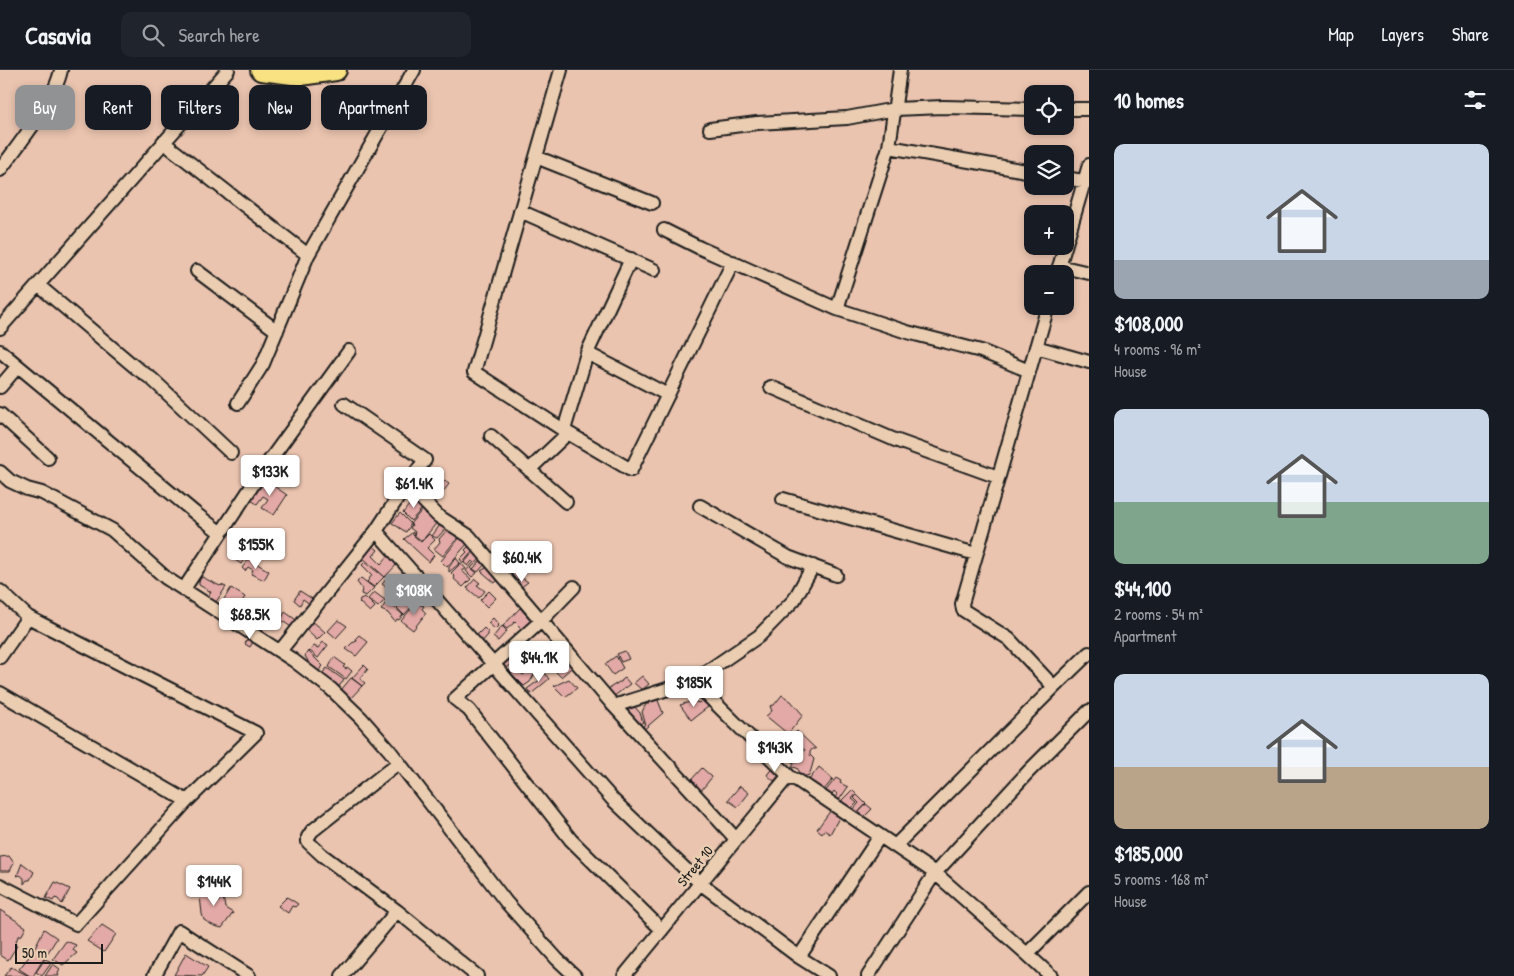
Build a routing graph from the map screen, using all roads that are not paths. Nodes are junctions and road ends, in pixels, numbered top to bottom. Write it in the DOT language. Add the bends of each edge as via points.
graph roads {
  1 [pos="61,70"];
  2 [pos="228,70"];
  3 [pos="261,70"];
  4 [pos="336,70"];
  5 [pos="414,70"];
  6 [pos="561,70"];
  7 [pos="900,70"];
  8 [pos="301,72"];
  9 [pos="894,109"];
  10 [pos="1089,109"];
  11 [pos="1024,110"];
  12 [pos="1074,110"];
  13 [pos="710,129"];
  14 [pos="163,142"];
  15 [pos="889,147"];
  16 [pos="536,158"];
  17 [pos="1089,165"];
  18 [pos="0,170"];
  19 [pos="1024,171"];
  20 [pos="1074,180"];
  21 [pos="1087,182"];
  22 [pos="652,203"];
  23 [pos="520,211"];
  24 [pos="664,230"];
  25 [pos="308,255"];
  26 [pos="631,259"];
  27 [pos="733,262"];
  28 [pos="1060,265"];
  29 [pos="654,270"];
  30 [pos="197,271"];
  31 [pos="1074,272"];
  32 [pos="1089,273"];
  33 [pos="38,285"];
  34 [pos="837,309"];
  35 [pos="1045,315"];
  36 [pos="0,328"];
  37 [pos="277,331"];
  38 [pos="1036,347"];
  39 [pos="0,350"];
  40 [pos="349,351"];
  41 [pos="587,353"];
  42 [pos="1089,362"];
  43 [pos="18,366"];
  44 [pos="1029,371"];
  45 [pos="0,387"];
  46 [pos="771,387"];
  47 [pos="668,396"];
  48 [pos="238,403"];
  49 [pos="344,404"];
  50 [pos="0,414"];
  51 [pos="566,431"];
  52 [pos="491,436"];
  53 [pos="231,453"];
  54 [pos="48,458"];
  55 [pos="529,470"];
  56 [pos="0,472"];
  57 [pos="998,477"];
  58 [pos="407,484"];
  59 [pos="782,499"];
  60 [pos="566,502"];
  61 [pos="700,506"];
  62 [pos="376,532"];
  63 [pos="221,533"];
  64 [pos="976,554"];
  65 [pos="813,566"];
  66 [pos="836,575"];
  67 [pos="574,587"];
  68 [pos="184,589"];
  69 [pos="0,591"];
  70 [pos="28,617"];
  71 [pos="541,621"];
  72 [pos="280,651"];
  73 [pos="1089,653"];
  74 [pos="0,657"];
  75 [pos="493,663"];
  76 [pos="693,681"];
  77 [pos="1054,687"];
  78 [pos="0,693"];
  79 [pos="614,706"];
  80 [pos="1089,711"];
  81 [pos="398,763"];
  82 [pos="791,778"];
  83 [pos="187,801"];
  84 [pos="880,836"];
  85 [pos="736,840"];
  86 [pos="895,846"];
  87 [pos="935,873"];
  88 [pos="700,883"];
  89 [pos="0,885"];
  90 [pos="1089,892"];
  91 [pos="397,911"];
  92 [pos="662,930"];
  93 [pos="1028,954"];
  94 [pos="799,957"];
  95 [pos="154,976"];
  96 [pos="249,976"];
  97 [pos="342,976"];
  98 [pos="477,976"];
  99 [pos="574,976"];
  100 [pos="624,976"];
  101 [pos="830,976"];
  102 [pos="868,976"];
  103 [pos="1051,976"];
  1 -- 18 [label="street" via="59,81 33,124"];
  2 -- 14 [label="street"];
  3 -- 8 [label="main road"];
  4 -- 8 [label="main road"];
  5 -- 25 [label="street"];
  6 -- 16 [label="street"];
  7 -- 9 [label="street"];
  9 -- 11 [label="street"];
  9 -- 13 [label="street" via="847,118"];
  9 -- 15 [label="street"];
  10 -- 12 [label="street"];
  14 -- 25 [label="street"];
  14 -- 33 [label="street"];
  15 -- 19 [label="street"];
  15 -- 34 [label="street"];
  16 -- 22 [label="street"];
  16 -- 23 [label="street"];
  17 -- 21 [label="street"];
  20 -- 21 [label="street"];
  21 -- 28 [label="street"];
  23 -- 26 [label="street"];
  23 -- 51 [label="street" via="474,372"];
  24 -- 27 [label="street"];
  25 -- 37 [label="street"];
  26 -- 29 [label="street"];
  26 -- 41 [label="street"];
  27 -- 34 [label="street"];
  27 -- 47 [label="street"];
  30 -- 37 [label="street"];
  31 -- 32 [label="street"];
  33 -- 36 [label="street"];
  33 -- 53 [label="street" via="152,379"];
  34 -- 44 [label="street" via="981,351"];
  35 -- 38 [label="street"];
  37 -- 48 [label="street" via="263,364"];
  38 -- 42 [label="street"];
  38 -- 44 [label="street"];
  39 -- 43 [label="street"];
  40 -- 63 [label="street"];
  41 -- 47 [label="street"];
  41 -- 51 [label="street"];
  43 -- 45 [label="street"];
  43 -- 63 [label="street"];
  44 -- 57 [label="street"];
  46 -- 57 [label="street" via="895,440"];
  47 -- 51 [label="street" via="631,470"];
  49 -- 58 [label="street" via="425,460"];
  50 -- 54 [label="street"];
  51 -- 55 [label="street"];
  52 -- 55 [label="street"];
  55 -- 60 [label="street"];
  56 -- 68 [label="street" via="10,481 50,496 112,530 166,578"];
  57 -- 64 [label="street"];
  58 -- 62 [label="street"];
  58 -- 71 [label="street" via="438,516 469,536"];
  59 -- 64 [label="street"];
  61 -- 65 [label="street" via="788,557"];
  62 -- 72 [label="street"];
  62 -- 75 [label="street"];
  63 -- 68 [label="street"];
  64 -- 77 [label="street" via="963,610 1009,639"];
  65 -- 66 [label="street"];
  65 -- 76 [label="street" via="794,600 760,636"];
  67 -- 71 [label="street"];
  68 -- 72 [label="street"];
  69 -- 70 [label="street"];
  70 -- 74 [label="street"];
  70 -- 83 [label="street" via="256,733"];
  71 -- 75 [label="street"];
  71 -- 79 [label="street"];
  72 -- 81 [label="street" via="361,718"];
  73 -- 77 [label="street"];
  75 -- 88 [label="street" via="613,800"];
  75 -- 92 [label="street" via="455,699 469,710 571,840"];
  76 -- 79 [label="street"];
  76 -- 82 [label="street"];
  77 -- 86 [label="street"];
  78 -- 83 [label="street"];
  79 -- 85 [label="street"];
  80 -- 87 [label="street"];
  81 -- 91 [label="street" via="308,837 308,842 322,855"];
  81 -- 99 [label="street" via="506,902"];
  82 -- 84 [label="street"];
  82 -- 85 [label="street, Street 10" via="785,780"];
  83 -- 89 [label="street" via="76,924"];
  84 -- 86 [label="street"];
  84 -- 94 [label="street"];
  85 -- 88 [label="street, Street 10"];
  86 -- 87 [label="street"];
  87 -- 93 [label="street"];
  87 -- 102 [label="street"];
  88 -- 92 [label="street, Street 10"];
  88 -- 94 [label="street"];
  90 -- 93 [label="street"];
  91 -- 97 [label="street"];
  91 -- 98 [label="street"];
  92 -- 100 [label="street, Street 10"];
  93 -- 103 [label="street"];
  94 -- 101 [label="street"];
  95 -- 96 [label="street" via="179,931"];
}
